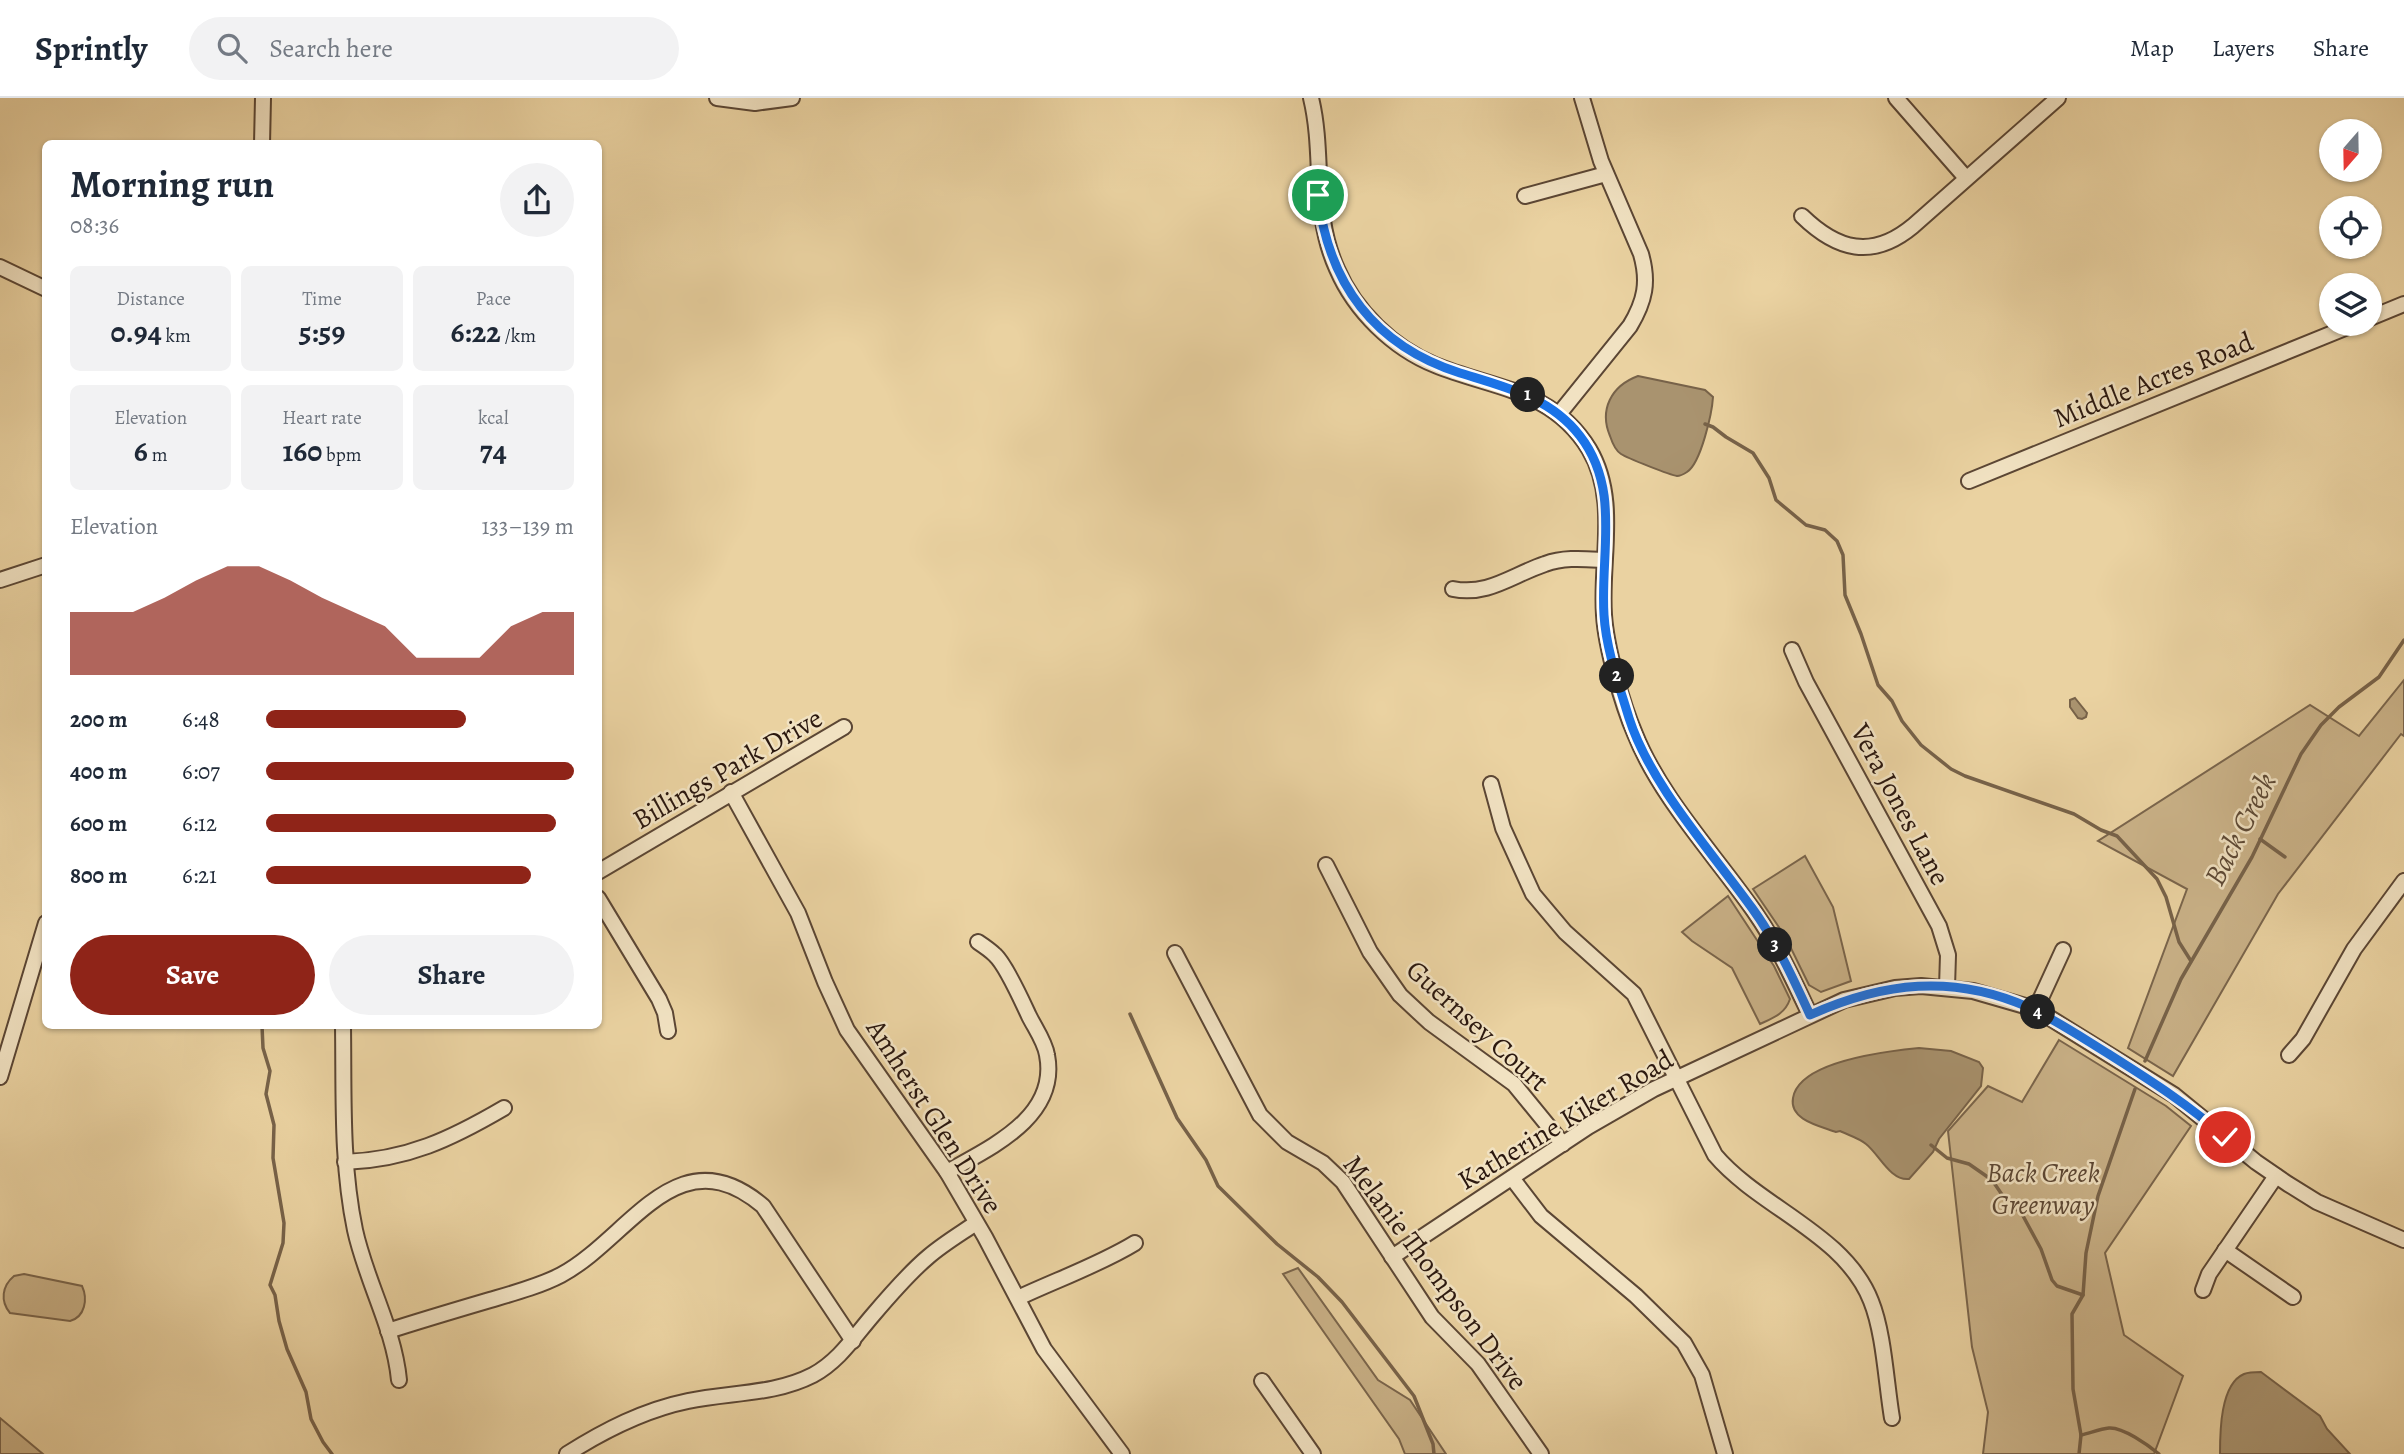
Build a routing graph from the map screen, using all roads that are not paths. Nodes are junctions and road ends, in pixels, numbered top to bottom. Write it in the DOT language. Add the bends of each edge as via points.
graph roads {
  1 [pos="263,98"];
  2 [pos="717,98"];
  3 [pos="792,98"];
  4 [pos="1311,98"];
  5 [pos="1583,98"];
  6 [pos="1896,98"];
  7 [pos="2058,98"];
  8 [pos="262,140"];
  9 [pos="1606,174"];
  10 [pos="1966,178"];
  11 [pos="1525,196"];
  12 [pos="1802,216"];
  13 [pos="0,267"];
  14 [pos="42,287"];
  15 [pos="2404,304"];
  16 [pos="2382,313"];
  17 [pos="2325,336"];
  18 [pos="1559,414"];
  19 [pos="1969,481"];
  20 [pos="1604,560"];
  21 [pos="42,566"];
  22 [pos="0,580"];
  23 [pos="1453,589"];
  24 [pos="1792,650"];
  25 [pos="844,727"];
  26 [pos="1491,784"];
  27 [pos="731,792"];
  28 [pos="1325,866"];
  29 [pos="602,870"];
  30 [pos="2404,881"];
  31 [pos="602,905"];
  32 [pos="42,936"];
  33 [pos="978,942"];
  34 [pos="2063,950"];
  35 [pos="1175,953"];
  36 [pos="42,967"];
  37 [pos="1947,987"];
  38 [pos="2035,1011"];
  39 [pos="1810,1015"];
  40 [pos="17,1020"];
  41 [pos="343,1029"];
  42 [pos="668,1031"];
  43 [pos="3,1055"];
  44 [pos="2289,1055"];
  45 [pos="0,1077"];
  46 [pos="1677,1077"];
  47 [pos="504,1108"];
  48 [pos="1563,1144"];
  49 [pos="345,1161"];
  50 [pos="947,1172"];
  51 [pos="2276,1176"];
  52 [pos="1512,1178"];
  53 [pos="976,1223"];
  54 [pos="2404,1240"];
  55 [pos="1135,1243"];
  56 [pos="2225,1250"];
  57 [pos="1392,1257"];
  58 [pos="2203,1290"];
  59 [pos="2293,1297"];
  60 [pos="1018,1298"];
  61 [pos="388,1331"];
  62 [pos="853,1341"];
  63 [pos="399,1380"];
  64 [pos="1262,1381"];
  65 [pos="1892,1418"];
  66 [pos="567,1454"];
  67 [pos="1122,1454"];
  68 [pos="1313,1454"];
  69 [pos="1541,1454"];
  70 [pos="1725,1454"];
  1 -- 8 [label="street"];
  2 -- 3 [label="street" via="755,103"];
  4 -- 18 [label="street" via="1325,236 1354,300 1389,337 1419,357 1523,393"];
  5 -- 9 [label="street"];
  6 -- 10 [label="street"];
  7 -- 10 [label="street"];
  9 -- 11 [label="street"];
  9 -- 18 [label="street" via="1641,254 1644,298 1630,326"];
  10 -- 12 [label="street" via="1889,242 1855,248 1833,241"];
  13 -- 14 [label="street"];
  15 -- 16 [label="street"];
  17 -- 19 [label="street, Middle Acres Road"];
  18 -- 20 [label="street" via="1583,440 1600,474 1606,511"];
  20 -- 23 [label="street" via="1561,559 1484,590"];
  20 -- 39 [label="street" via="1608,643 1645,757 1764,926"];
  21 -- 22 [label="street"];
  24 -- 37 [label="street, Vera Jones Lane" via="1939,926 1948,955"];
  25 -- 27 [label="street, Billings Park Drive"];
  26 -- 46 [label="street" via="1503,828 1533,894 1565,932 1634,994"];
  27 -- 29 [label="street, Billings Park Drive"];
  27 -- 50 [label="street, Amherst Glen Drive" via="798,913 848,1030"];
  28 -- 48 [label="street, Guernsey Court" via="1370,952 1400,995 1514,1084"];
  30 -- 44 [label="street" via="2354,949 2303,1039"];
  31 -- 42 [label="street" via="659,999"];
  32 -- 40 [label="street"];
  33 -- 50 [label="street" via="997,956 1024,1005 1047,1053 1048,1079 1028,1120"];
  34 -- 38 [label="street"];
  35 -- 57 [label="street, Melanie Thompson Drive" via="1260,1115 1287,1142 1343,1182"];
  36 -- 40 [label="street" via="30,1003"];
  37 -- 38 [label="street, Katherine Kiker Road" via="2000,997"];
  37 -- 39 [label="street, Katherine Kiker Road" via="1867,993"];
  38 -- 51 [label="street, Katherine Kiker Road" via="2174,1095"];
  39 -- 46 [label="street, Katherine Kiker Road"];
  40 -- 43 [label="street"];
  41 -- 49 [label="street"];
  43 -- 45 [label="street"];
  46 -- 48 [label="street, Katherine Kiker Road"];
  46 -- 65 [label="street" via="1705,1140 1726,1168 1839,1254 1863,1284 1877,1324"];
  47 -- 49 [label="street" via="408,1154"];
  48 -- 52 [label="street, Katherine Kiker Road"];
  49 -- 61 [label="street" via="355,1231"];
  50 -- 53 [label="street, Amherst Glen Drive"];
  51 -- 54 [label="street, Katherine Kiker Road" via="2318,1202"];
  51 -- 56 [label="street"];
  52 -- 57 [label="street, Katherine Kiker Road"];
  52 -- 70 [label="street" via="1541,1216 1684,1343 1702,1375"];
  53 -- 60 [label="street, Amherst Glen Drive"];
  53 -- 62 [label="street" via="928,1257"];
  55 -- 60 [label="street"];
  56 -- 58 [label="street"];
  56 -- 59 [label="street"];
  57 -- 69 [label="street, Melanie Thompson Drive" via="1432,1317 1493,1382"];
  60 -- 67 [label="street, Amherst Glen Drive" via="1044,1349"];
  61 -- 62 [label="street" via="561,1275 608,1242 663,1192 691,1181 722,1181 745,1190 763,1206"];
  61 -- 63 [label="street"];
  62 -- 66 [label="street" via="816,1374 790,1385 659,1408 623,1422"];
  64 -- 68 [label="street"];
}
